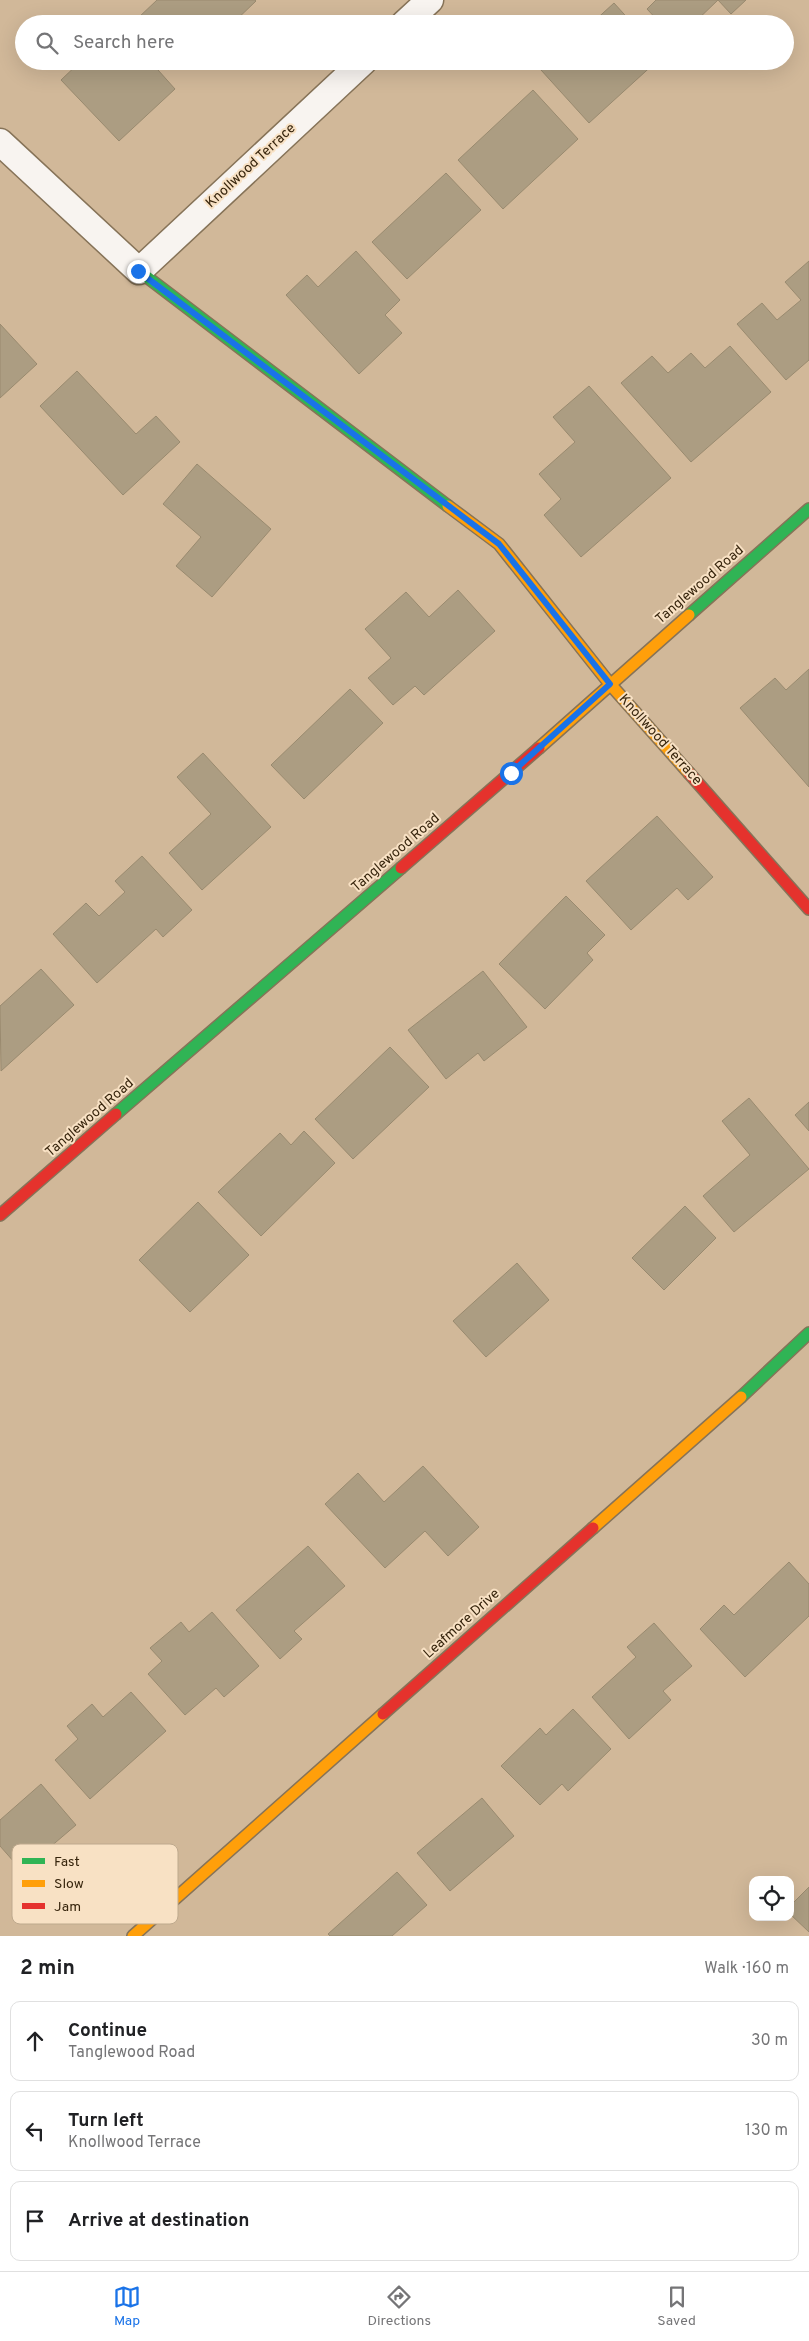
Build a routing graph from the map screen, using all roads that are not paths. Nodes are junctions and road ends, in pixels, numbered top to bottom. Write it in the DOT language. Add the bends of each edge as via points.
graph roads {
  1 [pos="430,0"];
  2 [pos="414,15"];
  3 [pos="354,70"];
  4 [pos="0,142"];
  5 [pos="138,271"];
  6 [pos="809,510"];
  7 [pos="610,684"];
  8 [pos="809,909"];
  9 [pos="0,1215"];
  10 [pos="809,1333"];
  11 [pos="178,1896"];
  12 [pos="147,1924"];
  13 [pos="133,1936"];
  1 -- 2 [label="street"];
  3 -- 5 [label="street, Knollwood Terrace"];
  4 -- 5 [label="street, Knollwood Terrace"];
  5 -- 7 [label="street, Knollwood Terrace" via="499,544"];
  6 -- 7 [label="street, Tanglewood Road"];
  7 -- 8 [label="street, Knollwood Terrace"];
  7 -- 9 [label="street, Tanglewood Road"];
  10 -- 11 [label="street, Leafmore Drive"];
  12 -- 13 [label="street, Leafmore Drive"];
}
